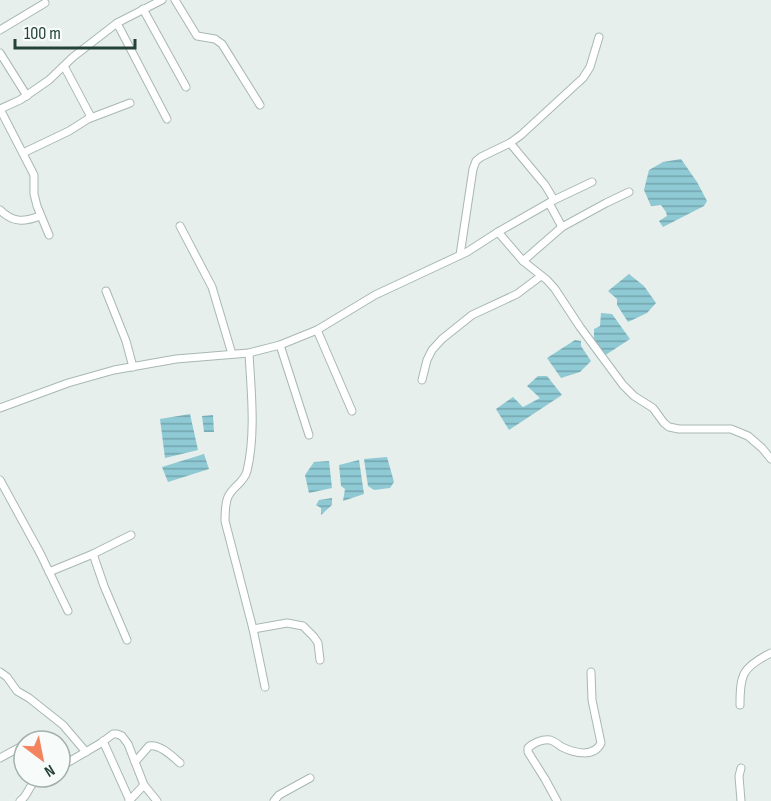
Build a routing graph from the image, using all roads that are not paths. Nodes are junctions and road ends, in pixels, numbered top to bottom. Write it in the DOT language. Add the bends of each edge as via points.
graph roads {
  1 [pos="162,0"];
  2 [pos="175,0"];
  3 [pos="45,3"];
  4 [pos="143,9"];
  5 [pos="117,23"];
  6 [pos="1,27"];
  7 [pos="599,37"];
  8 [pos="0,53"];
  9 [pos="64,66"];
  10 [pos="186,87"];
  11 [pos="27,96"];
  12 [pos="130,103"];
  13 [pos="260,105"];
  14 [pos="0,109"];
  15 [pos="91,117"];
  16 [pos="167,119"];
  17 [pos="510,143"];
  18 [pos="23,153"];
  19 [pos="592,182"];
  20 [pos="629,192"];
  21 [pos="552,202"];
  22 [pos="0,210"];
  23 [pos="40,216"];
  24 [pos="180,226"];
  25 [pos="562,227"];
  26 [pos="498,232"];
  27 [pos="49,235"];
  28 [pos="460,255"];
  29 [pos="523,261"];
  30 [pos="542,276"];
  31 [pos="106,291"];
  32 [pos="317,330"];
  33 [pos="280,345"];
  34 [pos="249,353"];
  35 [pos="232,354"];
  36 [pos="133,366"];
  37 [pos="422,380"];
  38 [pos="0,408"];
  39 [pos="352,411"];
  40 [pos="309,435"];
  41 [pos="771,459"];
  42 [pos="0,480"];
  43 [pos="131,536"];
  44 [pos="93,554"];
  45 [pos="49,572"];
  46 [pos="68,611"];
  47 [pos="254,629"];
  48 [pos="127,640"];
  49 [pos="771,653"];
  50 [pos="320,660"];
  51 [pos="0,672"];
  52 [pos="591,672"];
  53 [pos="264,687"];
  54 [pos="740,705"];
  55 [pos="104,741"];
  56 [pos="86,752"];
  57 [pos="72,760"];
  58 [pos="135,762"];
  59 [pos="180,763"];
  60 [pos="741,768"];
  61 [pos="310,778"];
  62 [pos="144,785"];
  63 [pos="31,789"];
  64 [pos="154,800"];
  65 [pos="20,801"];
  66 [pos="130,801"];
  67 [pos="274,801"];
  68 [pos="557,801"];
  69 [pos="741,801"];
  1 -- 4 [label="street"];
  2 -- 13 [label="street" via="196,36 222,44"];
  3 -- 6 [label="street"];
  4 -- 5 [label="street"];
  4 -- 10 [label="street"];
  5 -- 9 [label="street"];
  5 -- 16 [label="street"];
  7 -- 17 [label="street" via="583,78"];
  8 -- 11 [label="street"];
  9 -- 11 [label="street"];
  9 -- 15 [label="street"];
  11 -- 14 [label="street"];
  12 -- 15 [label="street"];
  14 -- 18 [label="street"];
  15 -- 18 [label="street"];
  17 -- 21 [label="street" via="545,185"];
  17 -- 28 [label="street" via="476,161"];
  18 -- 23 [label="street" via="34,175"];
  19 -- 21 [label="street"];
  20 -- 25 [label="street"];
  21 -- 25 [label="street"];
  21 -- 26 [label="street"];
  22 -- 23 [label="street" via="18,221"];
  23 -- 27 [label="street"];
  24 -- 35 [label="street" via="212,286"];
  25 -- 29 [label="street"];
  26 -- 28 [label="street"];
  26 -- 29 [label="street"];
  28 -- 32 [label="street" via="375,295"];
  29 -- 30 [label="street"];
  30 -- 37 [label="street" via="517,294 472,315 442,339 427,360"];
  30 -- 41 [label="street" via="623,385 653,408 669,427 730,429 748,436"];
  31 -- 36 [label="street"];
  32 -- 33 [label="street"];
  32 -- 39 [label="street"];
  33 -- 34 [label="street"];
  33 -- 40 [label="street"];
  34 -- 35 [label="street"];
  34 -- 47 [label="street" via="252,418 247,472 228,497 225,521"];
  35 -- 36 [label="street"];
  36 -- 38 [label="street" via="68,383"];
  42 -- 45 [label="street"];
  43 -- 44 [label="street"];
  44 -- 45 [label="street"];
  44 -- 48 [label="street"];
  45 -- 46 [label="street"];
  47 -- 50 [label="street" via="287,623 303,626 318,643"];
  47 -- 53 [label="street"];
  49 -- 54 [label="street" via="744,673"];
  51 -- 56 [label="street" via="17,691 63,725"];
  52 -- 68 [label="street" via="599,748 577,753 550,740 528,748"];
  55 -- 56 [label="street"];
  55 -- 58 [label="street" via="113,734 122,736"];
  55 -- 66 [label="street"];
  56 -- 57 [label="street"];
  58 -- 59 [label="street" via="149,746 155,745"];
  58 -- 62 [label="street"];
  60 -- 69 [label="street"];
  61 -- 67 [label="street"];
  62 -- 64 [label="street"];
  62 -- 66 [label="street"];
  63 -- 65 [label="street"];
}
